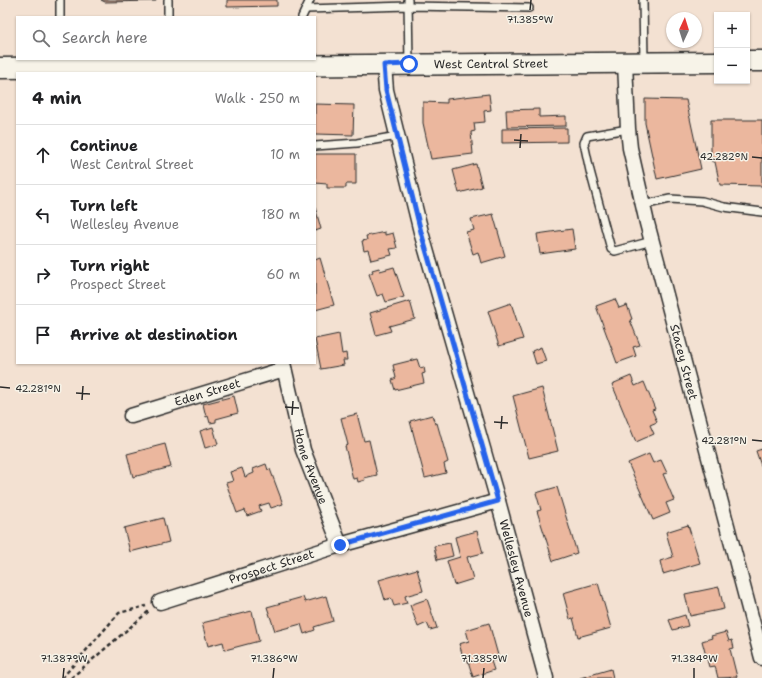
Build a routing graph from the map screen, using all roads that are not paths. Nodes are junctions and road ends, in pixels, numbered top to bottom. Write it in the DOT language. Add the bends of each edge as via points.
graph roads {
  1 [pos="60,0"];
  2 [pos="168,0"];
  3 [pos="310,0"];
  4 [pos="644,0"];
  5 [pos="408,3"];
  6 [pos="362,4"];
  7 [pos="529,8"];
  8 [pos="306,9"];
  9 [pos="60,16"];
  10 [pos="168,16"];
  11 [pos="302,16"];
  12 [pos="762,61"];
  13 [pos="302,62"];
  14 [pos="714,62"];
  15 [pos="750,62"];
  16 [pos="62,63"];
  17 [pos="170,63"];
  18 [pos="625,63"];
  19 [pos="644,63"];
  20 [pos="409,64"];
  21 [pos="384,65"];
  22 [pos="0,68"];
  23 [pos="228,69"];
  24 [pos="628,129"];
  25 [pos="398,136"];
  26 [pos="316,146"];
  27 [pos="643,205"];
  28 [pos="762,212"];
  29 [pos="652,241"];
  30 [pos="284,366"];
  31 [pos="131,416"];
  32 [pos="498,501"];
  33 [pos="340,545"];
  34 [pos="160,602"];
  35 [pos="762,658"];
  36 [pos="546,678"];
  1 -- 9 [label="lane"];
  2 -- 10 [label="lane"];
  3 -- 8 [label="lane"];
  4 -- 19 [label="lane"];
  5 -- 6 [label="lane"];
  5 -- 7 [label="lane"];
  5 -- 20 [label="lane"];
  6 -- 8 [label="lane"];
  8 -- 11 [label="lane"];
  12 -- 15 [label="main road"];
  13 -- 21 [label="main road, West Central Street"];
  13 -- 23 [label="main road, West Central Street"];
  14 -- 19 [label="main road, West Central Street"];
  16 -- 17 [label="main road, West Central Street"];
  16 -- 22 [label="main road, West Central Street"];
  17 -- 23 [label="main road, West Central Street"];
  18 -- 19 [label="main road, West Central Street"];
  18 -- 20 [label="main road, West Central Street"];
  18 -- 24 [label="street, Stacey Street"];
  20 -- 21 [label="main road, West Central Street"];
  21 -- 25 [label="street, Wellesley Avenue" via="386,90"];
  24 -- 27 [label="street, Stacey Street"];
  24 -- 29 [label="lane" via="587,136 584,143 611,249 615,251"];
  25 -- 26 [label="lane" via="357,143"];
  25 -- 32 [label="street, Wellesley Avenue" via="421,232"];
  27 -- 28 [label="lane" via="670,199 702,201"];
  27 -- 29 [label="street, Stacey Street"];
  29 -- 35 [label="street, Stacey Street"];
  30 -- 31 [label="street, Eden Street"];
  30 -- 33 [label="street, Home Avenue" via="302,450"];
  32 -- 33 [label="street, Prospect Street"];
  32 -- 36 [label="street, Wellesley Avenue"];
  33 -- 34 [label="street, Prospect Street"];
}
